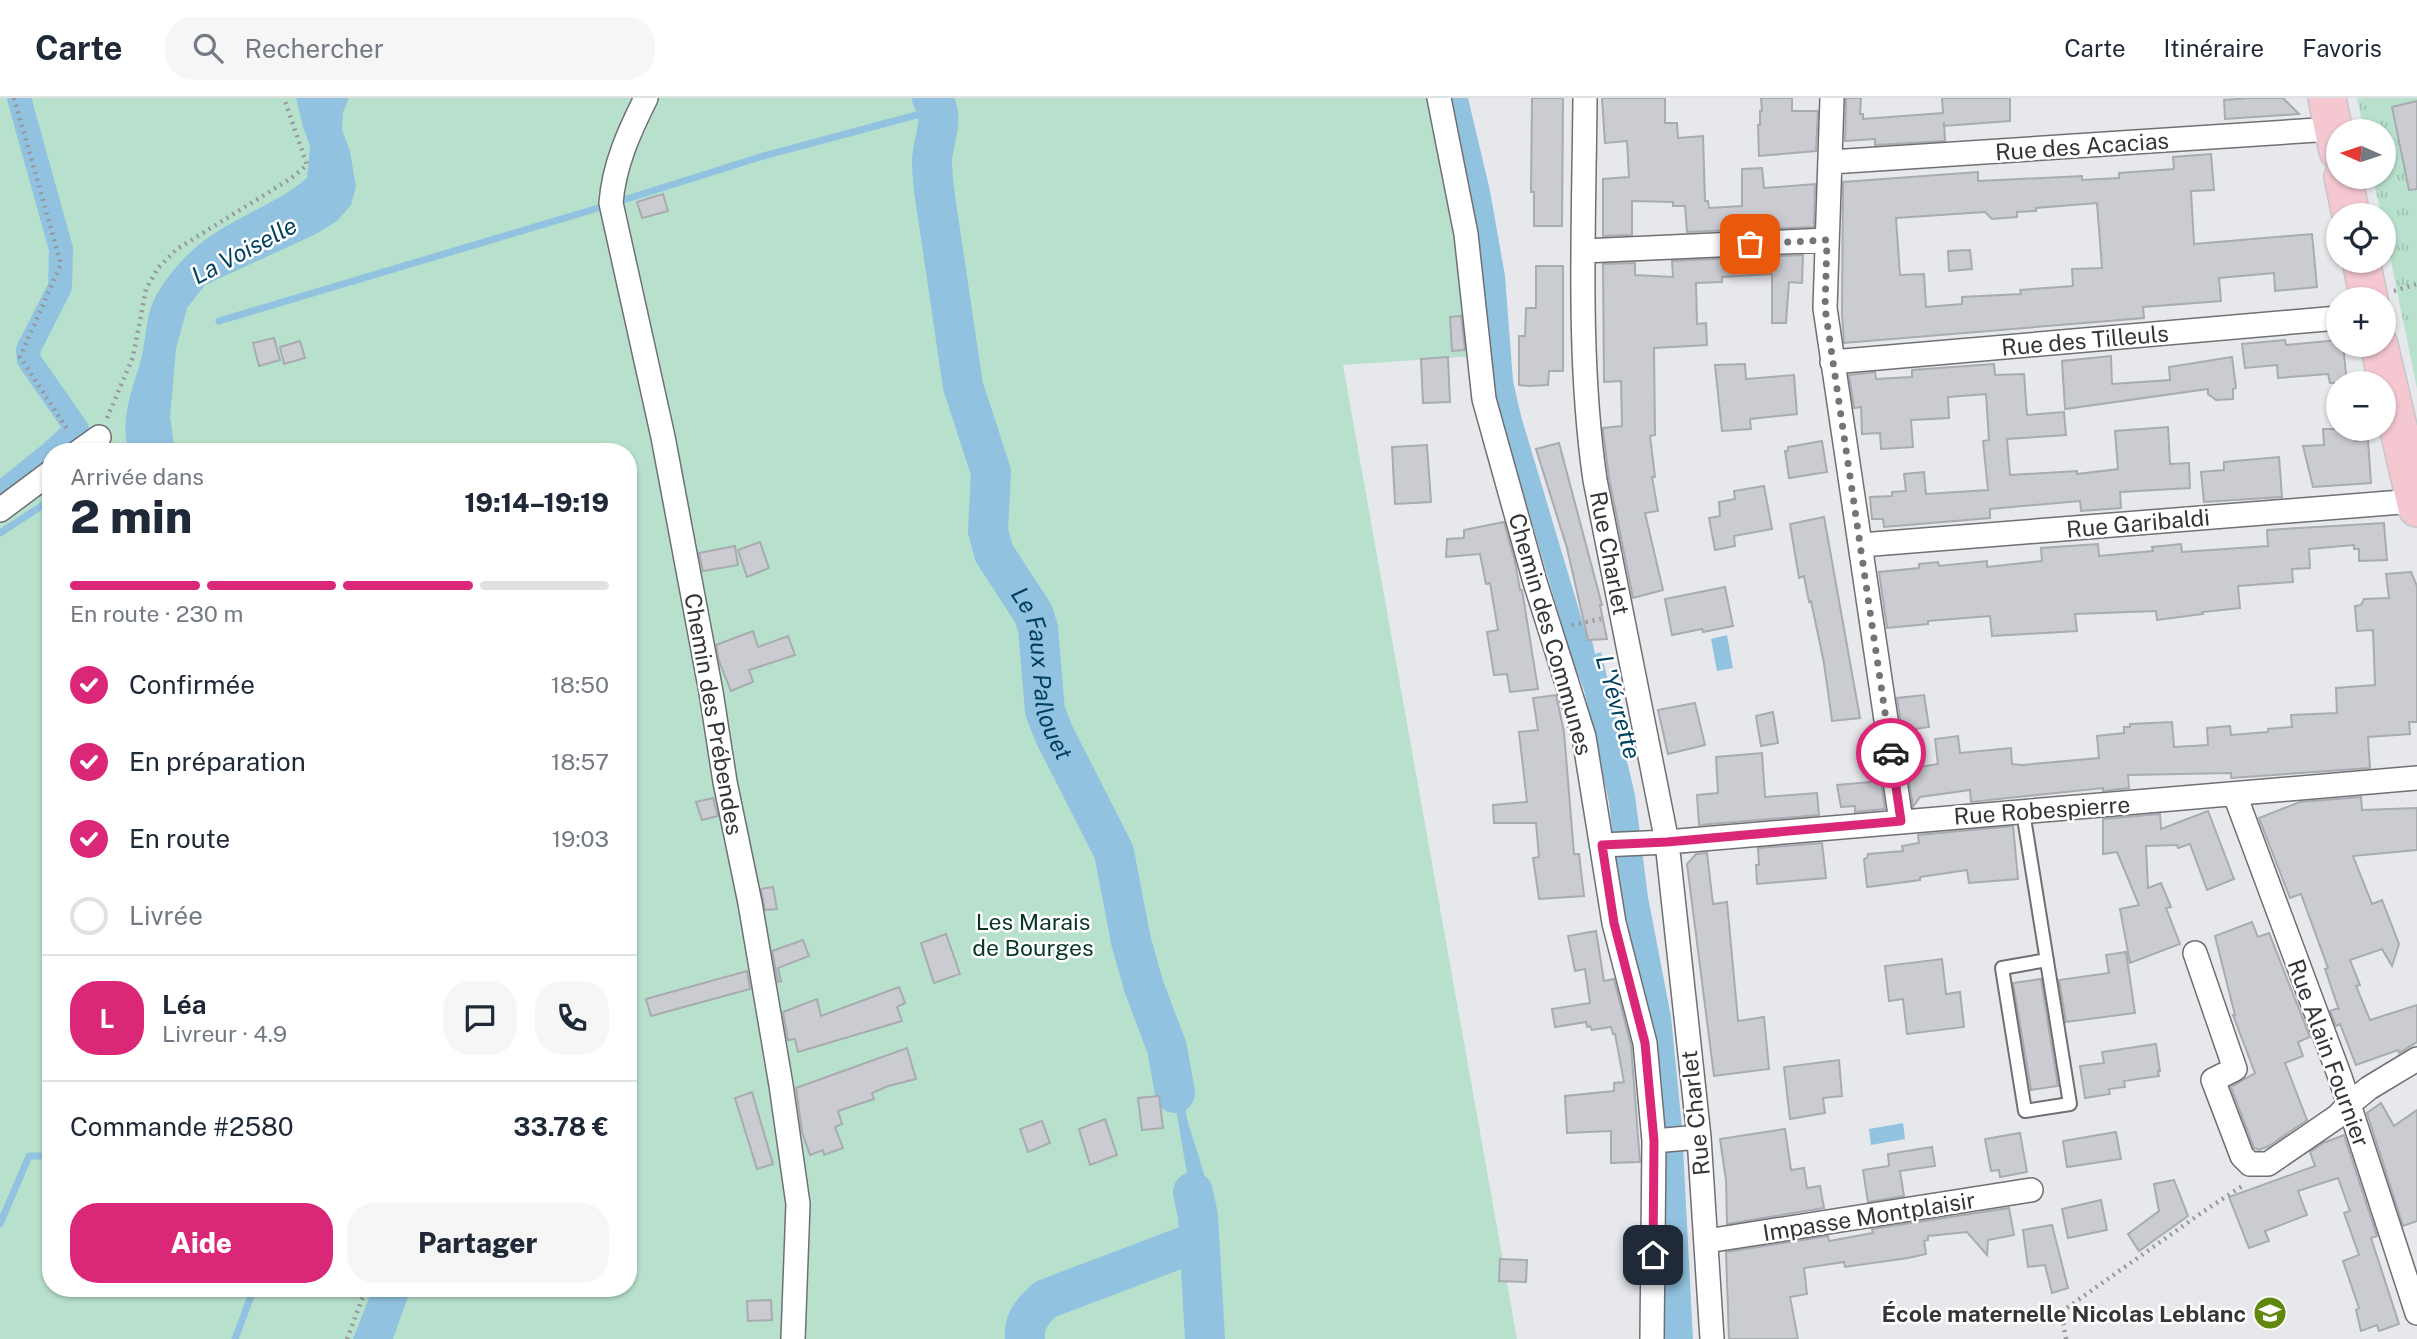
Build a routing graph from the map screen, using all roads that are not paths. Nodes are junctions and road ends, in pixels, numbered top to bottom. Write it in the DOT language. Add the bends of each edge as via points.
graph roads {
  1 [pos="646,98"];
  2 [pos="1439,98"];
  3 [pos="1585,98"];
  4 [pos="1832,98"];
  5 [pos="2326,127"];
  6 [pos="1831,162"];
  7 [pos="1827,240"];
  8 [pos="1584,251"];
  9 [pos="2326,319"];
  10 [pos="2382,357"];
  11 [pos="1832,362"];
  12 [pos="99,437"];
  13 [pos="78,443"];
  14 [pos="42,479"];
  15 [pos="2416,504"];
  16 [pos="1,509"];
  17 [pos="1861,545"];
  18 [pos="2417,778"];
  19 [pos="2235,795"];
  20 [pos="2023,812"];
  21 [pos="1901,821"];
  22 [pos="1657,842"];
  23 [pos="1606,845"];
  24 [pos="2195,953"];
  25 [pos="2047,960"];
  26 [pos="2417,1059"];
  27 [pos="2348,1105"];
  28 [pos="1694,1138"];
  29 [pos="1657,1140"];
  30 [pos="2031,1191"];
  31 [pos="1707,1241"];
  32 [pos="2417,1313"];
  33 [pos="793,1339"];
  34 [pos="1652,1339"];
  35 [pos="1712,1339"];
  1 -- 33 [label="street, Chemin des Prébendes" via="619,159 611,203 663,437 781,1085 798,1205"];
  2 -- 23 [label="street, Chemin des Communes" via="1466,234 1484,399 1584,737"];
  3 -- 8 [label="street, Rue Charlet"];
  4 -- 6 [label="street"];
  5 -- 6 [label="street, Rue des Acacias"];
  6 -- 7 [label="street"];
  7 -- 8 [label="street"];
  7 -- 11 [label="street" via="1825,308"];
  8 -- 22 [label="street, Rue Charlet" via="1589,441"];
  9 -- 11 [label="street, Rue des Tilleuls"];
  10 -- 15 [label="main road"];
  11 -- 17 [label="street"];
  12 -- 13 [label="street"];
  14 -- 16 [label="street"];
  15 -- 17 [label="street, Rue Garibaldi"];
  17 -- 21 [label="street"];
  18 -- 19 [label="street, Rue Robespierre"];
  19 -- 20 [label="street, Rue Robespierre"];
  19 -- 27 [label="street, Rue Alain Fournier"];
  20 -- 21 [label="street, Rue Robespierre"];
  20 -- 25 [label="lane"];
  21 -- 22 [label="street, Rue Robespierre"];
  22 -- 23 [label="street, Rue Robespierre"];
  22 -- 28 [label="street, Rue Charlet"];
  23 -- 29 [label="street, Chemin des Communes" via="1614,923 1645,1043"];
  24 -- 27 [label="street" via="2235,1069 2213,1080 2242,1157 2250,1164 2269,1164"];
  25 -- 25 [label="lane" via="2001,968 2025,1111 2070,1104"];
  26 -- 27 [label="street"];
  27 -- 32 [label="street, Rue Alain Fournier"];
  28 -- 29 [label="street"];
  28 -- 31 [label="street, Rue Charlet"];
  29 -- 34 [label="street, Chemin des Communes"];
  30 -- 31 [label="street, Impasse Montplaisir"];
  31 -- 35 [label="street, Rue Charlet"];
}
